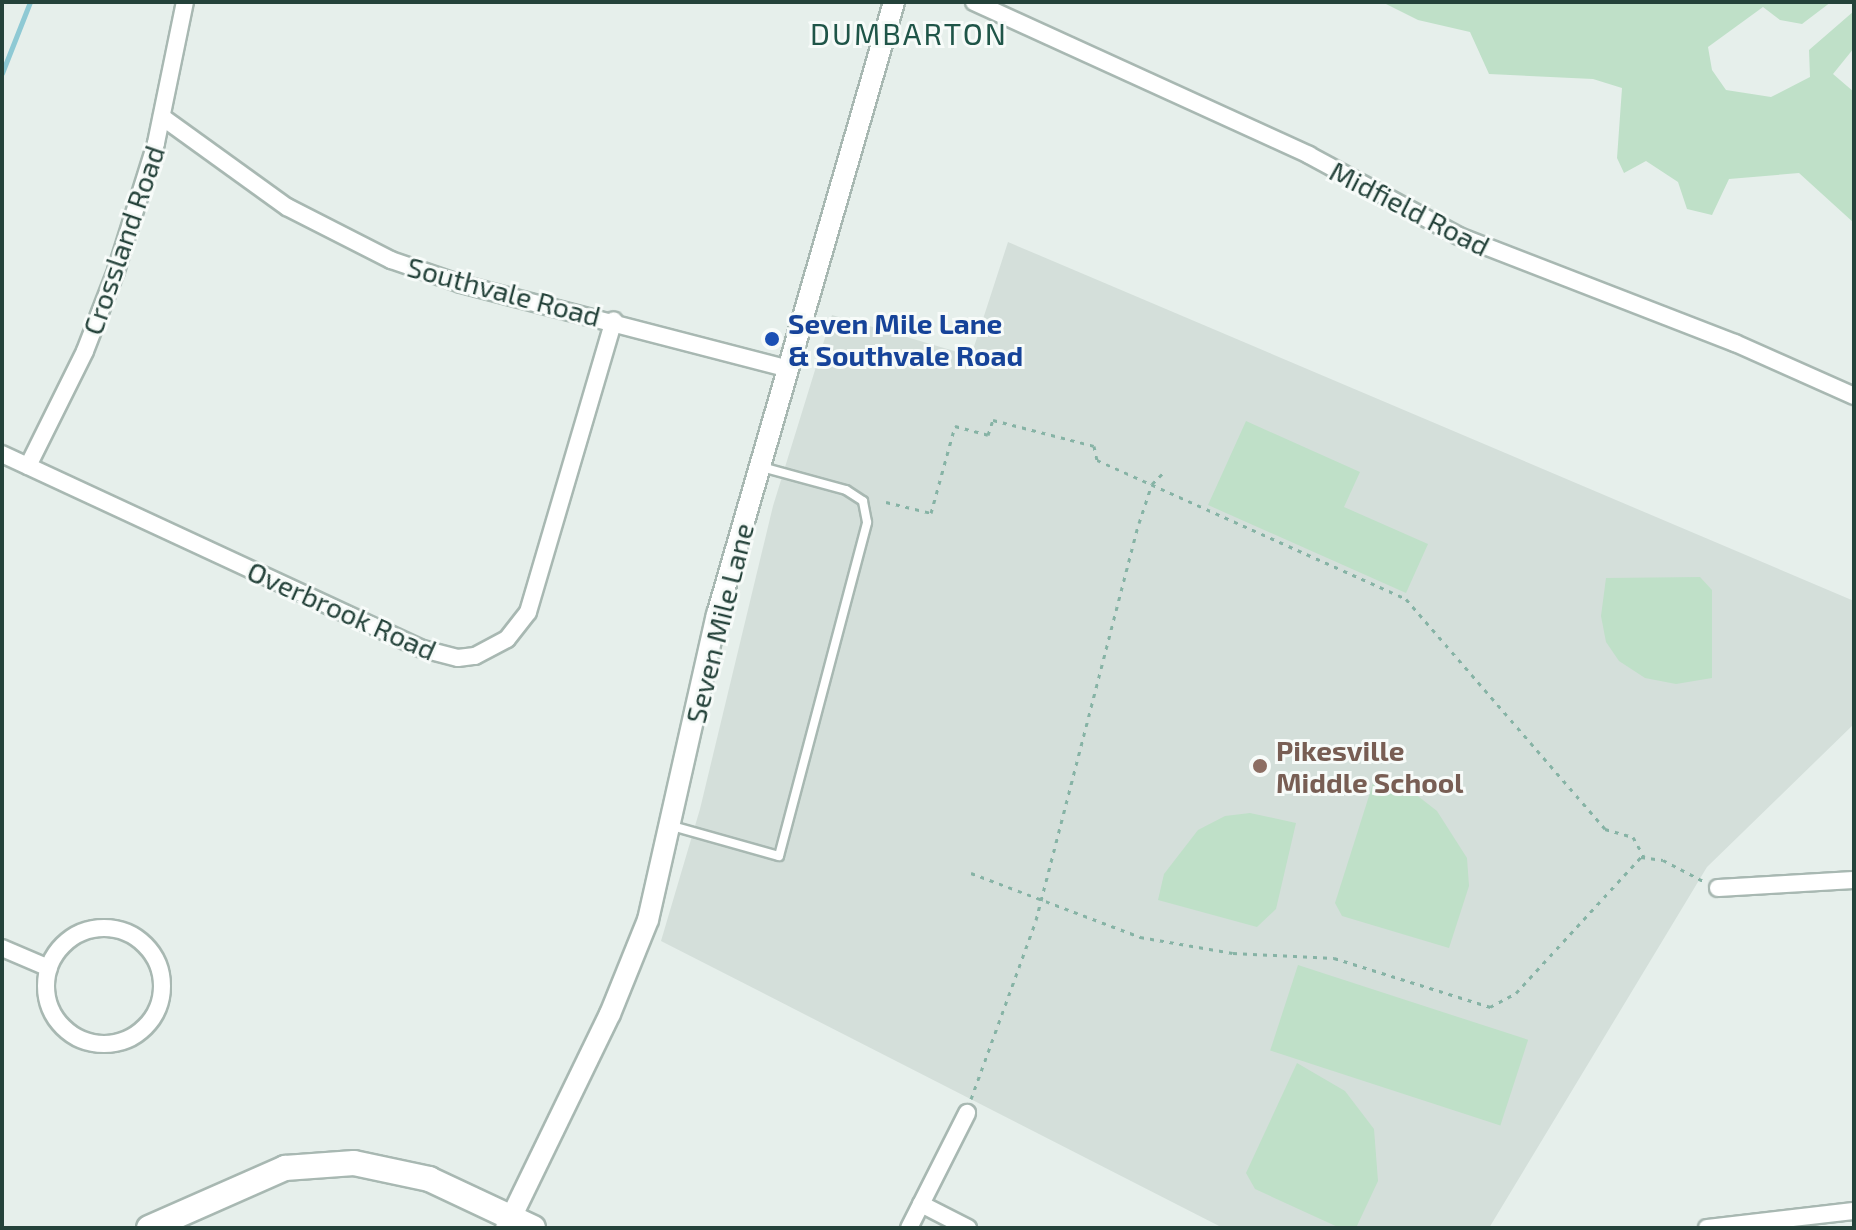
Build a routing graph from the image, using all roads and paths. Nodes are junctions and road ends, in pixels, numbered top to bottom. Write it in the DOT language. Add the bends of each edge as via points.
graph roads {
  1 [pos="185,2"];
  2 [pos="894,2"];
  3 [pos="974,2"];
  4 [pos="162,117"];
  5 [pos="614,320"];
  6 [pos="785,368"];
  7 [pos="1854,396"];
  8 [pos="2,454"];
  9 [pos="28,466"];
  10 [pos="758,466"];
  11 [pos="1165,471"];
  12 [pos="1152,484"];
  13 [pos="886,502"];
  14 [pos="671,826"];
  15 [pos="1644,857"];
  16 [pos="971,873"];
  17 [pos="1854,880"];
  18 [pos="1718,888"];
  19 [pos="1041,899"];
  20 [pos="2,948"];
  21 [pos="49,968"];
  22 [pos="967,1113"];
  23 [pos="921,1204"];
  24 [pos="1854,1211"];
  25 [pos="517,1224"];
  26 [pos="149,1228"];
  27 [pos="909,1228"];
  28 [pos="968,1228"];
  29 [pos="1707,1228"];
  1 -- 4 [label="street, Crossland Road"];
  2 -- 6 [label="street, Seven Mile Lane"];
  3 -- 7 [label="street, Midfield Road" via="1309,155 1459,236 1721,337"];
  4 -- 5 [label="street, Southvale Road" via="249,183 349,242 461,284"];
  4 -- 9 [label="street, Crossland Road" via="101,312"];
  5 -- 6 [label="street, Southvale Road"];
  5 -- 9 [label="street, Overbrook Road" via="528,612 507,639 475,656 458,658 419,648"];
  6 -- 10 [label="street, Seven Mile Lane"];
  8 -- 9 [label="street, Overbrook Road"];
  10 -- 14 [label="street, Seven Mile Lane" via="717,615"];
  10 -- 14 [label="lane" via="846,490 863,501 867,522 779,856"];
  11 -- 12 [label="path"];
  12 -- 13 [label="path" via="1097,460 1094,446 993,420 988,435 955,426 931,513"];
  12 -- 15 [label="path" via="1406,599 1605,829 1633,837"];
  12 -- 19 [label="path"];
  14 -- 25 [label="street, Seven Mile Lane" via="631,964"];
  15 -- 18 [label="path" via="1663,860"];
  15 -- 19 [label="path" via="1631,863 1516,993 1490,1007 1334,958 1233,953 1140,937"];
  16 -- 19 [label="path"];
  17 -- 18 [label="street"];
  19 -- 22 [label="path"];
  20 -- 21 [label="street"];
  21 -- 21 [label="street" via="64,944 78,934 96,928 132,935 155,958 162,975 159,1008 136,1035 102,1045 86,1042 57,1020 49,1003"];
  22 -- 23 [label="street"];
  23 -- 27 [label="street"];
  23 -- 28 [label="street"];
  24 -- 29 [label="street"];
  25 -- 26 [label="main road" via="391,1168 317,1164 251,1180"];
}
